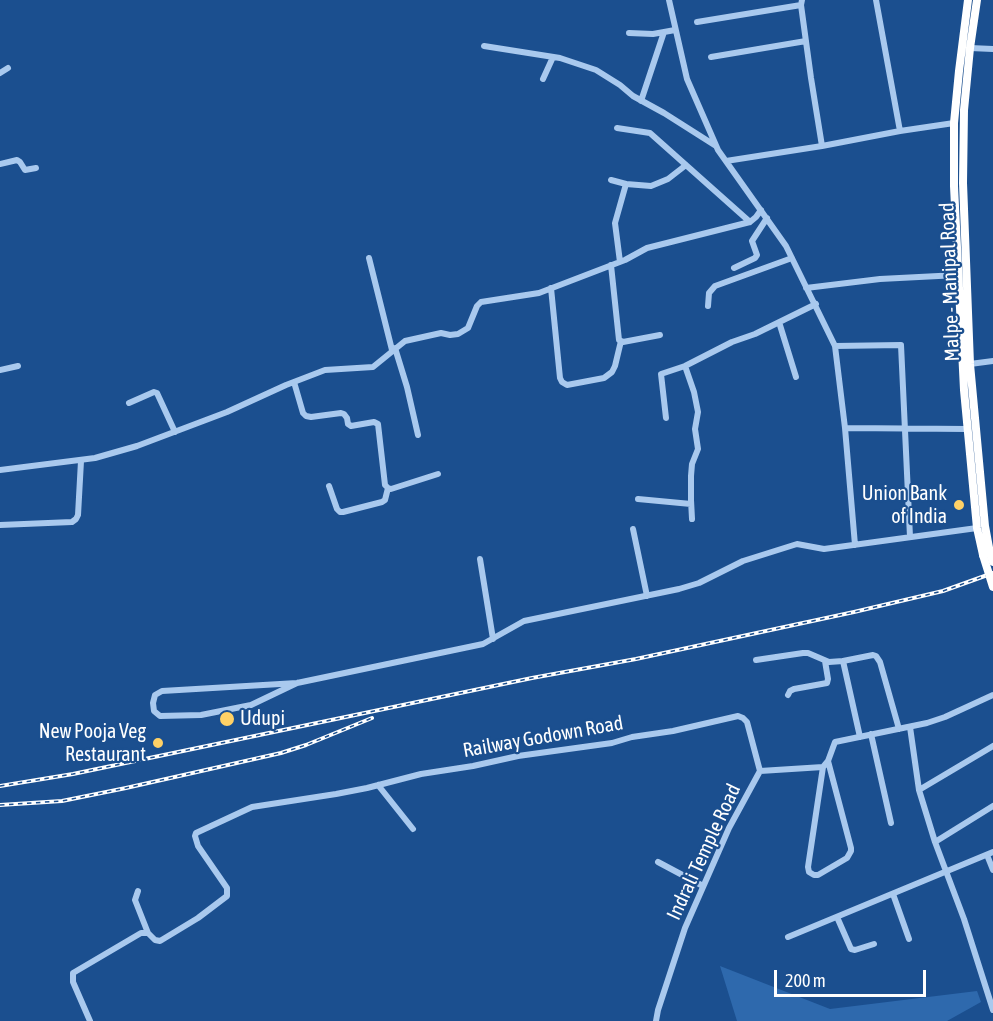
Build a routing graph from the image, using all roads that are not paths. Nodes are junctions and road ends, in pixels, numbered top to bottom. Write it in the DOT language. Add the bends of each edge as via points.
graph roads {
  1 [pos="669,0"];
  2 [pos="876,0"];
  3 [pos="968,0"];
  4 [pos="977,0"];
  5 [pos="802,3"];
  6 [pos="697,22"];
  7 [pos="675,30"];
  8 [pos="664,32"];
  9 [pos="629,33"];
  10 [pos="806,41"];
  11 [pos="484,46"];
  12 [pos="970,48"];
  13 [pos="993,49"];
  14 [pos="553,57"];
  15 [pos="711,57"];
  16 [pos="8,68"];
  17 [pos="0,73"];
  18 [pos="543,79"];
  19 [pos="641,101"];
  20 [pos="954,123"];
  21 [pos="617,128"];
  22 [pos="900,131"];
  23 [pos="716,146"];
  24 [pos="822,146"];
  25 [pos="726,161"];
  26 [pos="0,164"];
  27 [pos="686,165"];
  28 [pos="36,168"];
  29 [pos="611,180"];
  30 [pos="626,184"];
  31 [pos="761,210"];
  32 [pos="767,218"];
  33 [pos="750,222"];
  34 [pos="961,247"];
  35 [pos="369,258"];
  36 [pos="792,258"];
  37 [pos="620,262"];
  38 [pos="611,265"];
  39 [pos="734,268"];
  40 [pos="958,275"];
  41 [pos="551,288"];
  42 [pos="806,288"];
  43 [pos="816,304"];
  44 [pos="708,306"];
  45 [pos="779,322"];
  46 [pos="660,335"];
  47 [pos="621,341"];
  48 [pos="835,346"];
  49 [pos="393,349"];
  50 [pos="993,362"];
  51 [pos="970,364"];
  52 [pos="18,366"];
  53 [pos="684,366"];
  54 [pos="0,370"];
  55 [pos="796,377"];
  56 [pos="294,382"];
  57 [pos="129,403"];
  58 [pos="666,418"];
  59 [pos="845,428"];
  60 [pos="906,429"];
  61 [pos="967,429"];
  62 [pos="175,432"];
  63 [pos="418,435"];
  64 [pos="81,461"];
  65 [pos="0,470"];
  66 [pos="438,474"];
  67 [pos="329,486"];
  68 [pos="388,488"];
  69 [pos="638,499"];
  70 [pos="691,504"];
  71 [pos="692,519"];
  72 [pos="0,525"];
  73 [pos="977,528"];
  74 [pos="633,529"];
  75 [pos="910,537"];
  76 [pos="855,545"];
  77 [pos="990,556"];
  78 [pos="480,559"];
  79 [pos="993,587"];
  80 [pos="647,596"];
  81 [pos="493,639"];
  82 [pos="756,660"];
  83 [pos="825,661"];
  84 [pos="843,661"];
  85 [pos="297,683"];
  86 [pos="788,695"];
  87 [pos="993,695"];
  88 [pos="910,727"];
  89 [pos="899,729"];
  90 [pos="871,734"];
  91 [pos="860,737"];
  92 [pos="993,746"];
  93 [pos="828,761"];
  94 [pos="823,767"];
  95 [pos="760,771"];
  96 [pos="378,785"];
  97 [pos="919,790"];
  98 [pos="993,806"];
  99 [pos="891,823"];
  100 [pos="413,830"];
  101 [pos="935,842"];
  102 [pos="990,853"];
  103 [pos="658,862"];
  104 [pos="993,870"];
  105 [pos="947,872"];
  106 [pos="704,886"];
  107 [pos="138,891"];
  108 [pos="893,894"];
  109 [pos="837,917"];
  110 [pos="148,933"];
  111 [pos="788,937"];
  112 [pos="909,939"];
  113 [pos="874,944"];
  114 [pos="993,1010"];
  115 [pos="90,1021"];
  116 [pos="656,1021"];
  1 -- 7 [label="street"];
  2 -- 22 [label="street"];
  3 -- 20 [label="highway, Malpe - Manipal Road"];
  4 -- 12 [label="highway, Malpe - Manipal Road"];
  5 -- 6 [label="street"];
  5 -- 10 [label="street"];
  7 -- 8 [label="street"];
  7 -- 23 [label="street" via="687,79"];
  8 -- 9 [label="street"];
  8 -- 19 [label="street"];
  10 -- 15 [label="street"];
  10 -- 24 [label="street"];
  11 -- 14 [label="street"];
  12 -- 13 [label="street"];
  12 -- 34 [label="highway, Malpe - Manipal Road" via="963,134"];
  14 -- 18 [label="street"];
  14 -- 19 [label="street" via="596,70"];
  16 -- 17 [label="street"];
  19 -- 23 [label="street"];
  20 -- 22 [label="street"];
  20 -- 34 [label="highway, Malpe - Manipal Road" via="954,186"];
  21 -- 27 [label="street" via="650,133"];
  22 -- 24 [label="street"];
  23 -- 25 [label="street"];
  24 -- 25 [label="street"];
  25 -- 31 [label="street"];
  26 -- 28 [label="street" via="17,160 25,170"];
  27 -- 30 [label="street" via="658,184"];
  27 -- 33 [label="street"];
  29 -- 30 [label="street"];
  30 -- 37 [label="street" via="615,223"];
  31 -- 32 [label="street"];
  31 -- 33 [label="street"];
  32 -- 36 [label="street"];
  32 -- 39 [label="street" via="752,242 757,255"];
  33 -- 37 [label="street" via="647,248"];
  34 -- 40 [label="highway, Malpe - Manipal Road"];
  34 -- 51 [label="highway, Malpe - Manipal Road"];
  35 -- 49 [label="street"];
  36 -- 42 [label="street"];
  36 -- 44 [label="street" via="716,286 709,293"];
  37 -- 38 [label="street"];
  38 -- 41 [label="street"];
  38 -- 47 [label="street"];
  40 -- 42 [label="street"];
  40 -- 61 [label="highway, Malpe - Manipal Road"];
  41 -- 47 [label="street" via="562,382 567,385 604,378 615,366"];
  41 -- 49 [label="street" via="481,302 468,328 458,334 441,333 405,341"];
  42 -- 43 [label="street"];
  43 -- 45 [label="street"];
  43 -- 48 [label="street"];
  45 -- 53 [label="street"];
  45 -- 55 [label="street"];
  46 -- 47 [label="street"];
  48 -- 59 [label="street"];
  48 -- 60 [label="street" via="901,345"];
  49 -- 56 [label="street" via="373,367 325,370"];
  49 -- 63 [label="street"];
  50 -- 51 [label="street"];
  51 -- 77 [label="highway, Malpe - Manipal Road"];
  52 -- 54 [label="street"];
  53 -- 58 [label="street" via="661,374"];
  53 -- 70 [label="street" via="698,412"];
  56 -- 62 [label="street"];
  56 -- 68 [label="street" via="306,416 341,413 351,426 378,423"];
  57 -- 62 [label="street" via="157,393"];
  59 -- 60 [label="street"];
  59 -- 76 [label="street"];
  60 -- 61 [label="street"];
  60 -- 75 [label="street"];
  61 -- 73 [label="highway, Malpe - Manipal Road"];
  62 -- 64 [label="street"];
  64 -- 65 [label="street"];
  64 -- 72 [label="street" via="76,519"];
  66 -- 68 [label="street"];
  67 -- 68 [label="street" via="340,512 382,502"];
  69 -- 70 [label="street"];
  70 -- 71 [label="street"];
  73 -- 75 [label="street"];
  73 -- 77 [label="highway, Malpe - Manipal Road"];
  74 -- 80 [label="street"];
  75 -- 76 [label="street"];
  76 -- 80 [label="street" via="824,549 797,544 743,561 699,583"];
  77 -- 79 [label="highway, bridge"];
  78 -- 81 [label="street"];
  80 -- 81 [label="street" via="524,621"];
  81 -- 85 [label="street"];
  82 -- 83 [label="street" via="808,653"];
  83 -- 84 [label="street"];
  83 -- 86 [label="street" via="827,683 794,689"];
  84 -- 89 [label="street" via="873,655 878,658"];
  84 -- 91 [label="street"];
  85 -- 85 [label="street" via="250,705 211,713 160,716 154,711 155,695 162,691"];
  87 -- 88 [label="street" via="945,717"];
  88 -- 89 [label="street"];
  88 -- 97 [label="street"];
  89 -- 90 [label="street"];
  90 -- 91 [label="street"];
  90 -- 99 [label="street"];
  91 -- 93 [label="street" via="835,742"];
  92 -- 97 [label="street"];
  93 -- 94 [label="street"];
  93 -- 94 [label="street" via="851,848 847,858 814,875 808,867"];
  94 -- 95 [label="street, Indrali Temple Road"];
  95 -- 96 [label="street, Railway Godown Road" via="747,722 738,716"];
  95 -- 106 [label="street, Indrali Temple Road"];
  96 -- 100 [label="street"];
  96 -- 110 [label="street, Railway Godown Road" via="252,807 196,833 198,846 227,888 227,896 160,941"];
  97 -- 101 [label="street"];
  98 -- 101 [label="street"];
  101 -- 105 [label="street"];
  102 -- 104 [label="street"];
  102 -- 105 [label="street"];
  103 -- 106 [label="street"];
  105 -- 108 [label="street"];
  105 -- 114 [label="street"];
  106 -- 116 [label="street, Indrali Temple Road" via="685,928"];
  107 -- 110 [label="street" via="135,900"];
  108 -- 109 [label="street"];
  108 -- 112 [label="street"];
  109 -- 111 [label="street"];
  109 -- 113 [label="street" via="851,949"];
  110 -- 115 [label="street" via="141,933 73,973 73,982"];
}
